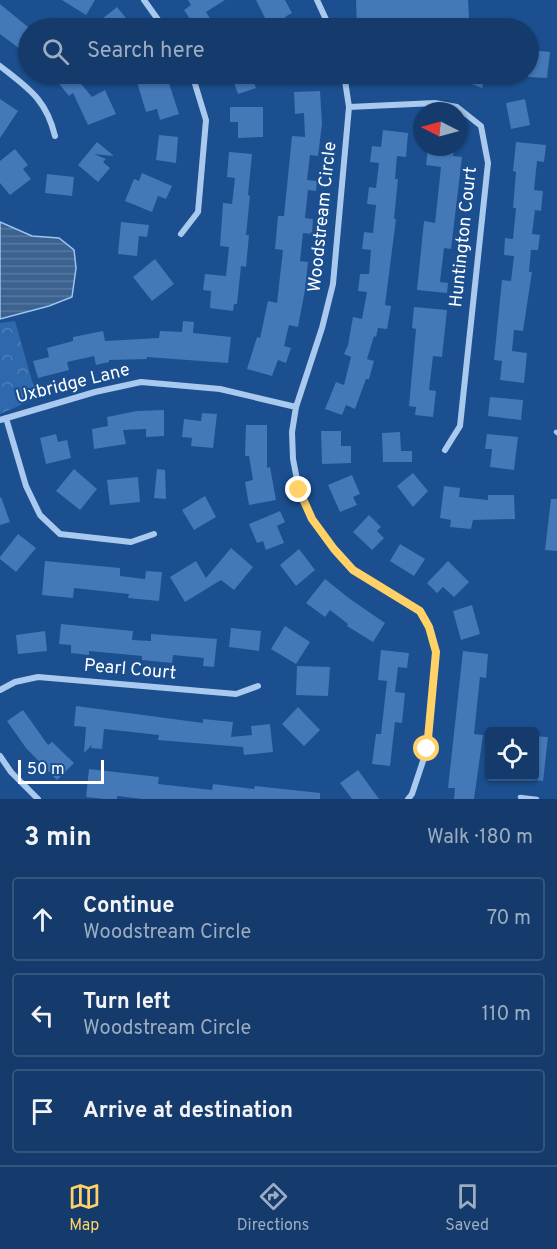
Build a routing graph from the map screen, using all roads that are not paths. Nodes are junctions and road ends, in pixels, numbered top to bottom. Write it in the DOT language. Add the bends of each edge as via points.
graph roads {
  1 [pos="144,0"];
  2 [pos="316,0"];
  3 [pos="157,18"];
  4 [pos="325,18"];
  5 [pos="0,66"];
  6 [pos="18,80"];
  7 [pos="23,84"];
  8 [pos="195,84"];
  9 [pos="346,84"];
  10 [pos="349,107"];
  11 [pos="55,136"];
  12 [pos="181,234"];
  13 [pos="296,407"];
  14 [pos="3,419"];
  15 [pos="445,450"];
  16 [pos="153,534"];
  17 [pos="258,686"];
  18 [pos="0,690"];
  19 [pos="0,756"];
  20 [pos="520,797"];
  21 [pos="38,799"];
  22 [pos="408,799"];
  23 [pos="537,799"];
  1 -- 3 [label="street"];
  2 -- 4 [label="street"];
  5 -- 6 [label="street"];
  7 -- 11 [label="street" via="50,115"];
  8 -- 12 [label="street" via="206,120 198,212"];
  9 -- 10 [label="street, Woodstream Circle"];
  10 -- 13 [label="street, Woodstream Circle" via="333,284"];
  10 -- 15 [label="street, Huntington Court" via="435,103 457,107 481,126 488,163 460,426"];
  13 -- 14 [label="street, Uxbridge Lane" via="220,389 141,382"];
  13 -- 22 [label="street, Woodstream Circle" via="293,459 299,490 312,519 353,570 420,611 429,627 436,652 427,749"];
  14 -- 16 [label="street" via="40,515 60,534 131,542"];
  17 -- 18 [label="street, Pearl Court" via="237,694 38,676"];
  19 -- 21 [label="street"];
  20 -- 23 [label="lane"];
}
